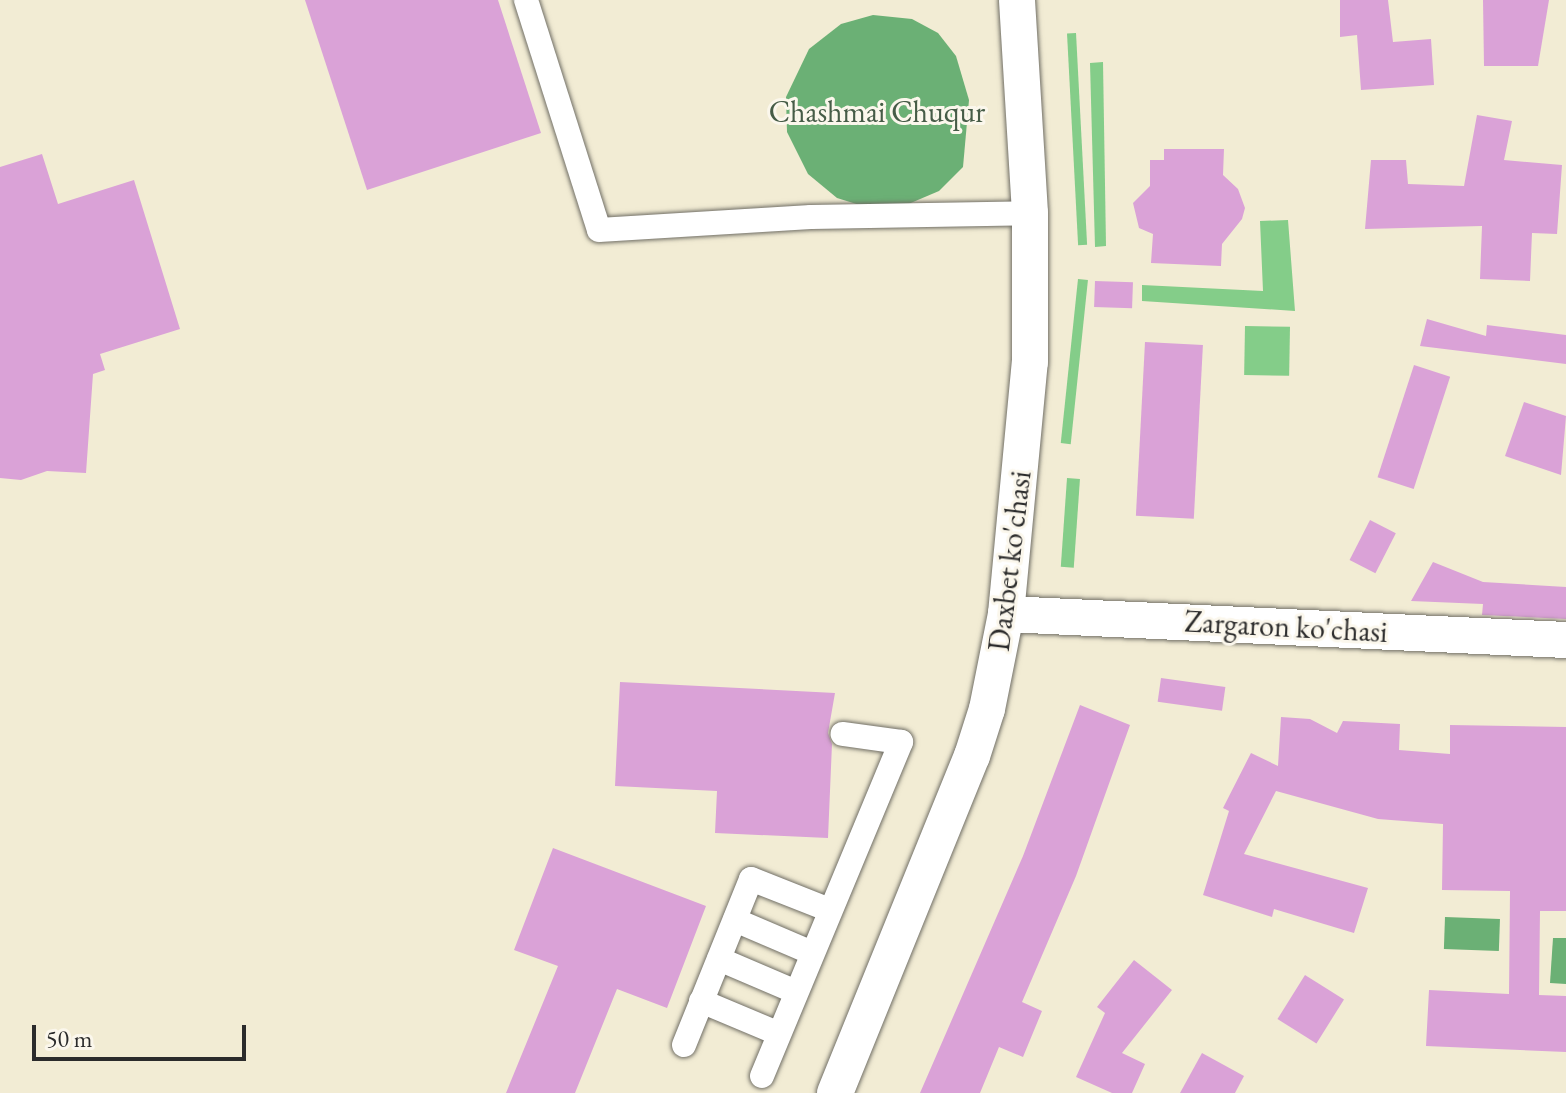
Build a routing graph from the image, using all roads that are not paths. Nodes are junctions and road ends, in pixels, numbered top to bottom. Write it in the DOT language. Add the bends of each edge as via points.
graph roads {
  1 [pos="526,0"];
  2 [pos="1017,0"];
  3 [pos="1030,213"];
  4 [pos="1006,614"];
  5 [pos="1566,640"];
  6 [pos="843,734"];
  7 [pos="827,909"];
  8 [pos="735,920"];
  9 [pos="810,952"];
  10 [pos="719,959"];
  11 [pos="794,991"];
  12 [pos="701,1001"];
  13 [pos="777,1033"];
  14 [pos="684,1045"];
  15 [pos="762,1076"];
  16 [pos="835,1093"];
  1 -- 3 [label="street" via="599,230 811,217"];
  2 -- 3 [label="main road, Daxbet ko'chasi"];
  3 -- 4 [label="main road, Daxbet ko'chasi" via="1027,418"];
  4 -- 5 [label="main road, Zargaron ko'chasi"];
  4 -- 16 [label="main road, Daxbet ko'chasi" via="972,756"];
  6 -- 7 [label="street" via="901,742"];
  7 -- 8 [label="street" via="751,879"];
  7 -- 9 [label="street"];
  8 -- 9 [label="street"];
  8 -- 10 [label="street"];
  9 -- 11 [label="street"];
  10 -- 11 [label="street"];
  10 -- 12 [label="street"];
  11 -- 13 [label="street"];
  12 -- 13 [label="street"];
  12 -- 14 [label="street"];
  13 -- 15 [label="street"];
}
